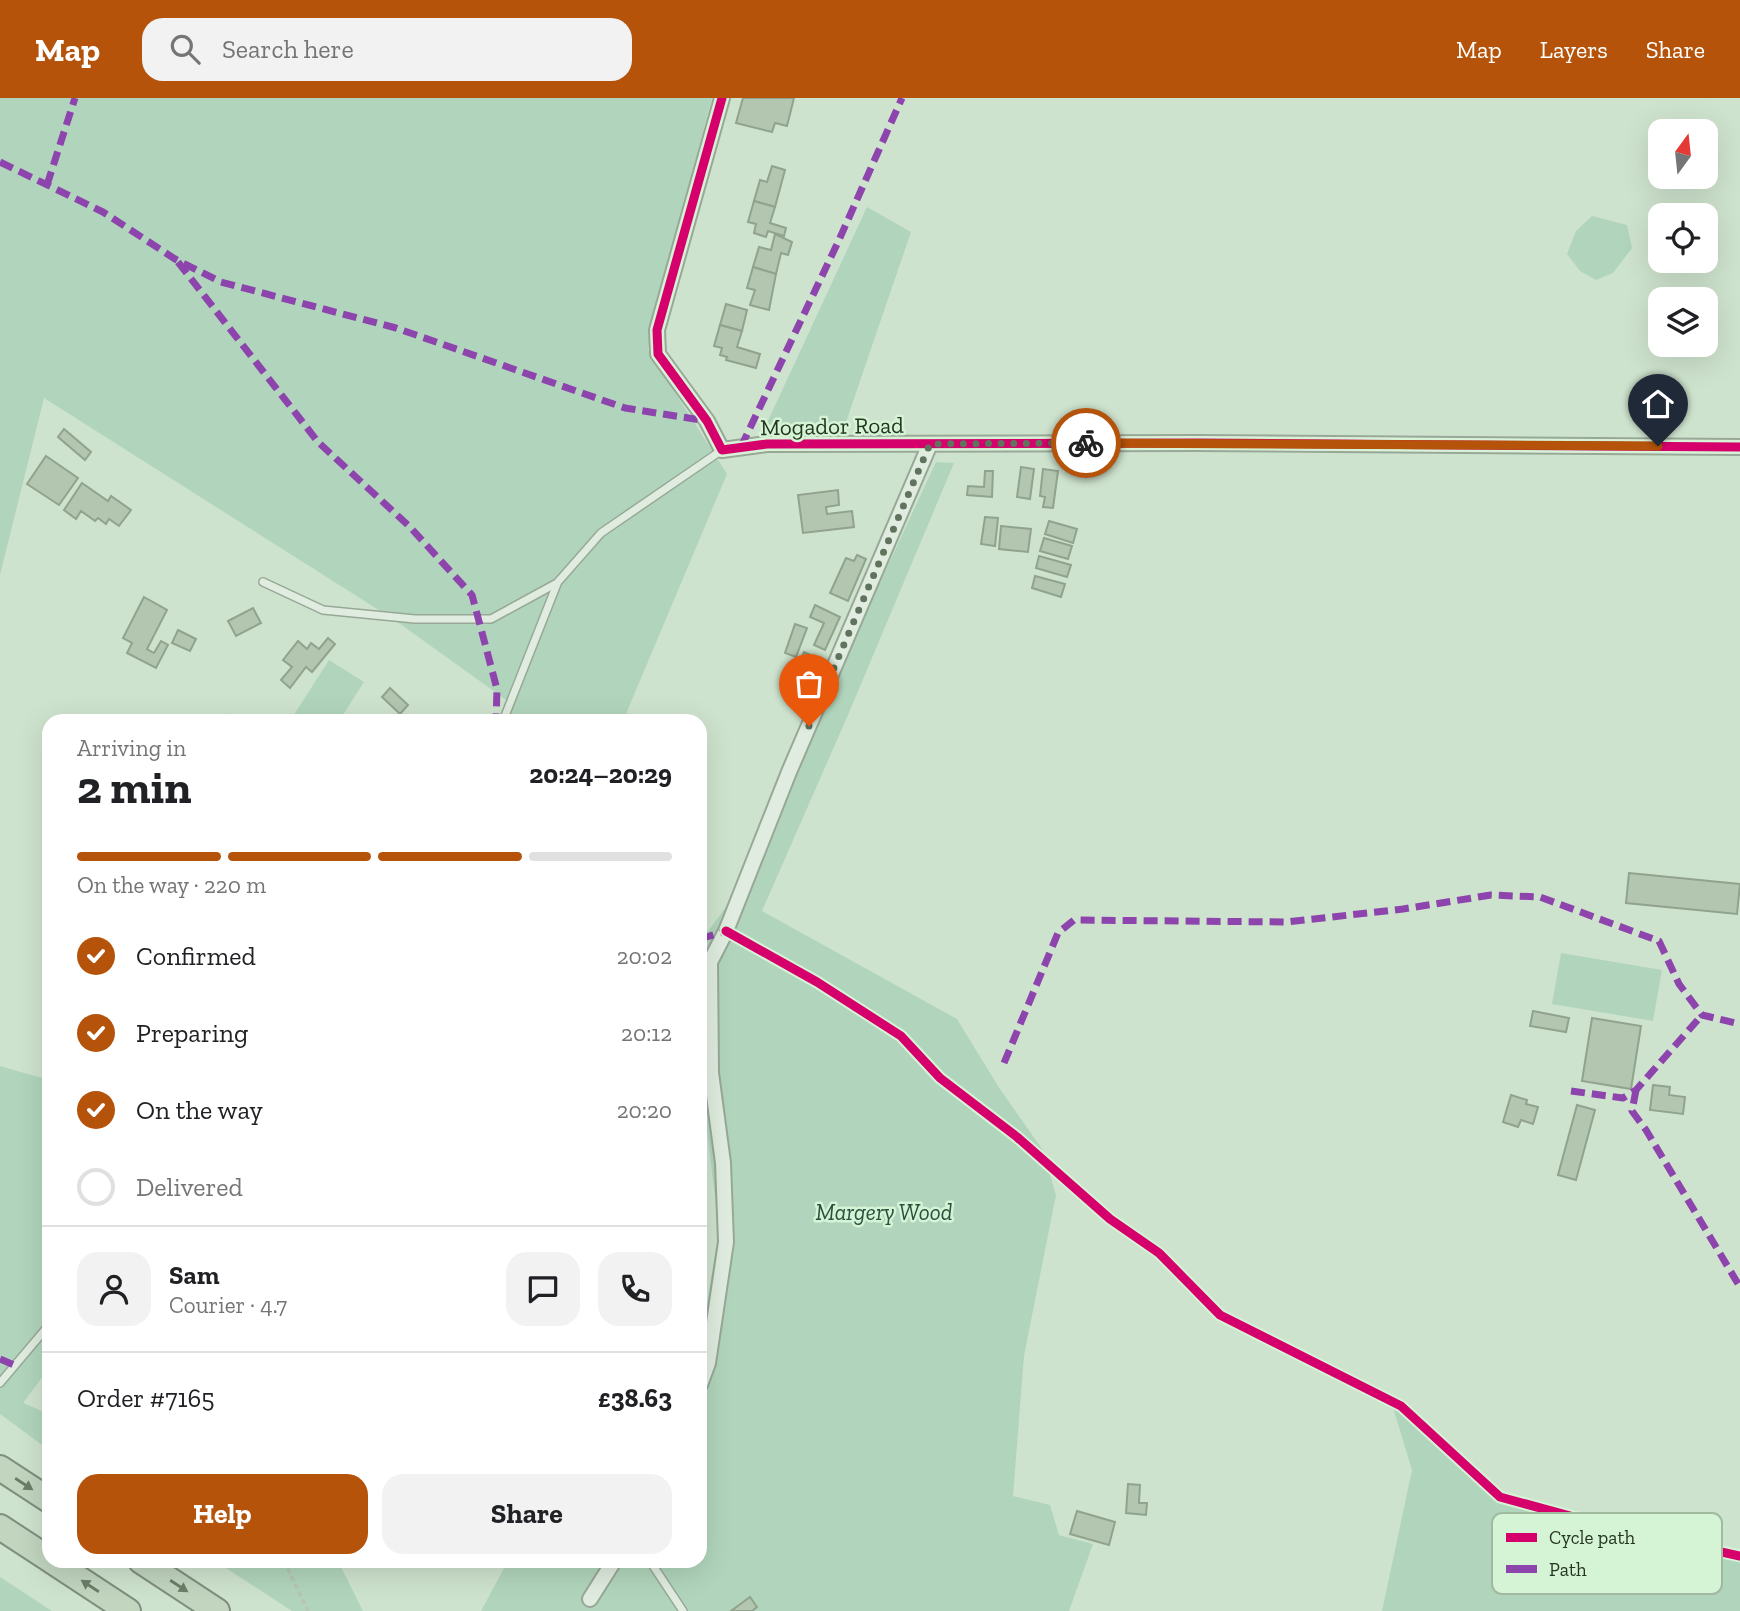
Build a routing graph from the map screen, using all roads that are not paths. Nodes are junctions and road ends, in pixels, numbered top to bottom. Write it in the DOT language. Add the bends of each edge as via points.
graph roads {
  1 [pos="722,98"];
  2 [pos="930,444"];
  3 [pos="1740,447"];
  4 [pos="722,450"];
  5 [pos="263,582"];
  6 [pos="557,583"];
  7 [pos="506,714"];
  8 [pos="42,1333"];
  9 [pos="707,1368"];
  10 [pos="0,1383"];
  11 [pos="0,1468"];
  12 [pos="42,1495"];
  13 [pos="0,1527"];
  14 [pos="42,1555"];
  15 [pos="62,1568"];
  16 [pos="152,1568"];
  17 [pos="609,1568"];
  18 [pos="655,1568"];
  19 [pos="590,1598"];
  20 [pos="128,1611"];
  21 [pos="217,1611"];
  22 [pos="683,1611"];
  1 -- 4 [label="street" via="657,330 658,354 707,421"];
  2 -- 3 [label="street, Mogador Road"];
  2 -- 4 [label="street, Mogador Road" via="767,444"];
  2 -- 9 [label="street" via="710,962 711,1073 723,1163 726,1242"];
  4 -- 6 [label="lane" via="601,533"];
  5 -- 6 [label="lane" via="323,610 415,620 491,619"];
  6 -- 7 [label="lane"];
  8 -- 10 [label="lane"];
  11 -- 12 [label="highway, one-way"];
  13 -- 14 [label="highway"];
  20 -- 15 [label="highway, one-way"];
  16 -- 21 [label="highway, one-way"];
  17 -- 19 [label="street"];
  18 -- 22 [label="lane"];
}
